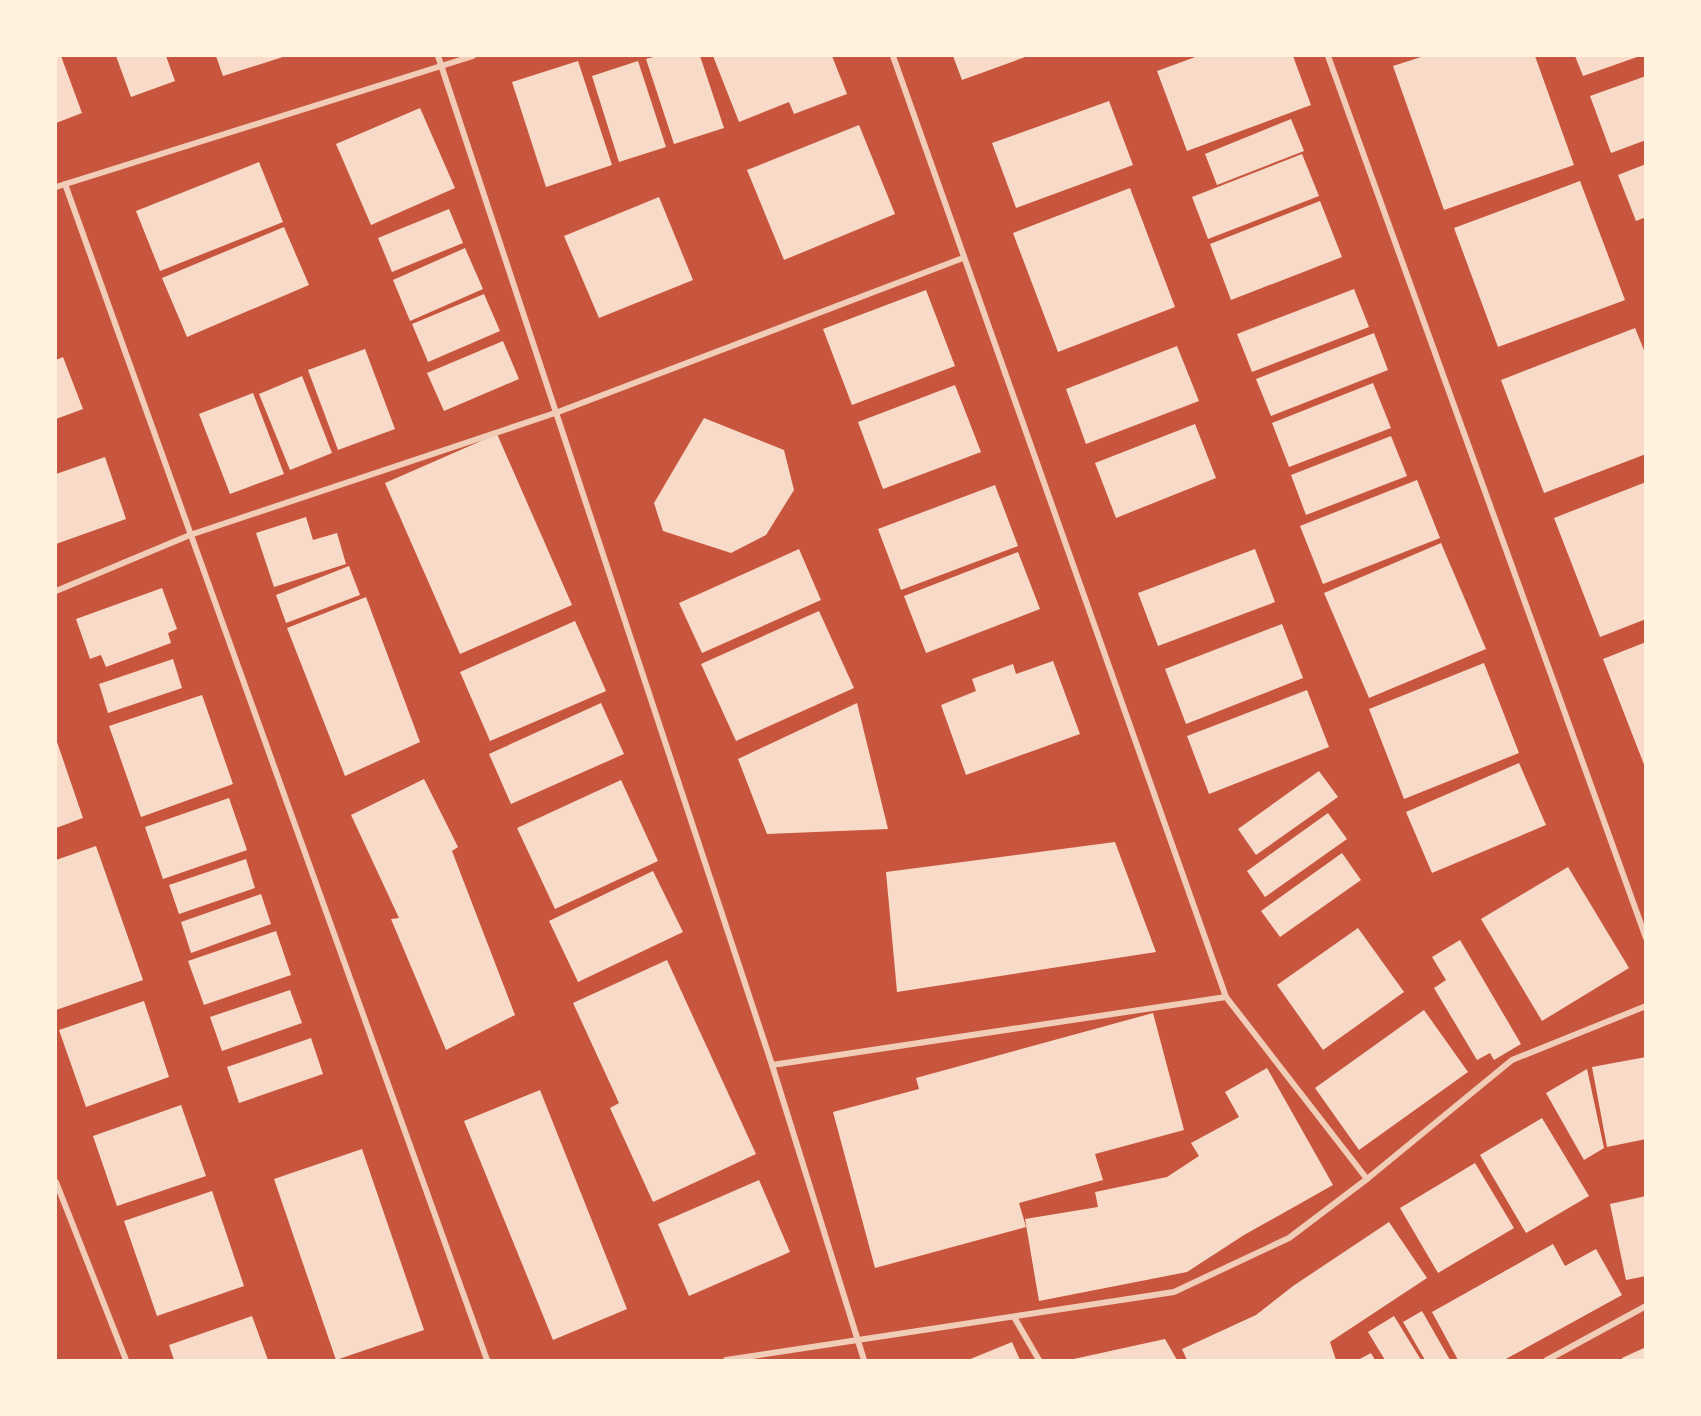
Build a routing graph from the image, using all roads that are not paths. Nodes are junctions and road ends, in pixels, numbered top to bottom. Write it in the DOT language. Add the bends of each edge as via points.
graph roads {
  1 [pos="438,56"];
  2 [pos="473,56"];
  3 [pos="893,56"];
  4 [pos="1328,56"];
  5 [pos="442,66"];
  6 [pos="65,183"];
  7 [pos="56,187"];
  8 [pos="963,258"];
  9 [pos="558,412"];
  10 [pos="190,535"];
  11 [pos="56,591"];
  12 [pos="1646,938"];
  13 [pos="1226,997"];
  14 [pos="1646,1006"];
  15 [pos="772,1065"];
  16 [pos="1368,1179"];
  17 [pos="56,1182"];
  18 [pos="1646,1306"];
  19 [pos="1014,1317"];
  20 [pos="856,1339"];
  21 [pos="126,1360"];
  22 [pos="487,1360"];
  23 [pos="726,1360"];
  24 [pos="864,1360"];
  25 [pos="1039,1360"];
  26 [pos="1547,1360"];
  1 -- 5 [label="street"];
  2 -- 5 [label="street"];
  3 -- 8 [label="street"];
  4 -- 12 [label="street"];
  5 -- 6 [label="street"];
  5 -- 9 [label="street"];
  6 -- 7 [label="street"];
  6 -- 10 [label="street"];
  8 -- 9 [label="street"];
  8 -- 13 [label="street"];
  9 -- 10 [label="street"];
  9 -- 15 [label="street"];
  10 -- 11 [label="street"];
  10 -- 22 [label="street"];
  13 -- 15 [label="street"];
  13 -- 16 [label="street"];
  14 -- 16 [label="street" via="1512,1060"];
  15 -- 20 [label="street"];
  16 -- 19 [label="street" via="1289,1239 1174,1292"];
  17 -- 21 [label="street"];
  18 -- 26 [label="street"];
  19 -- 20 [label="street"];
  19 -- 25 [label="street"];
  20 -- 23 [label="street"];
  20 -- 24 [label="street"];
}
